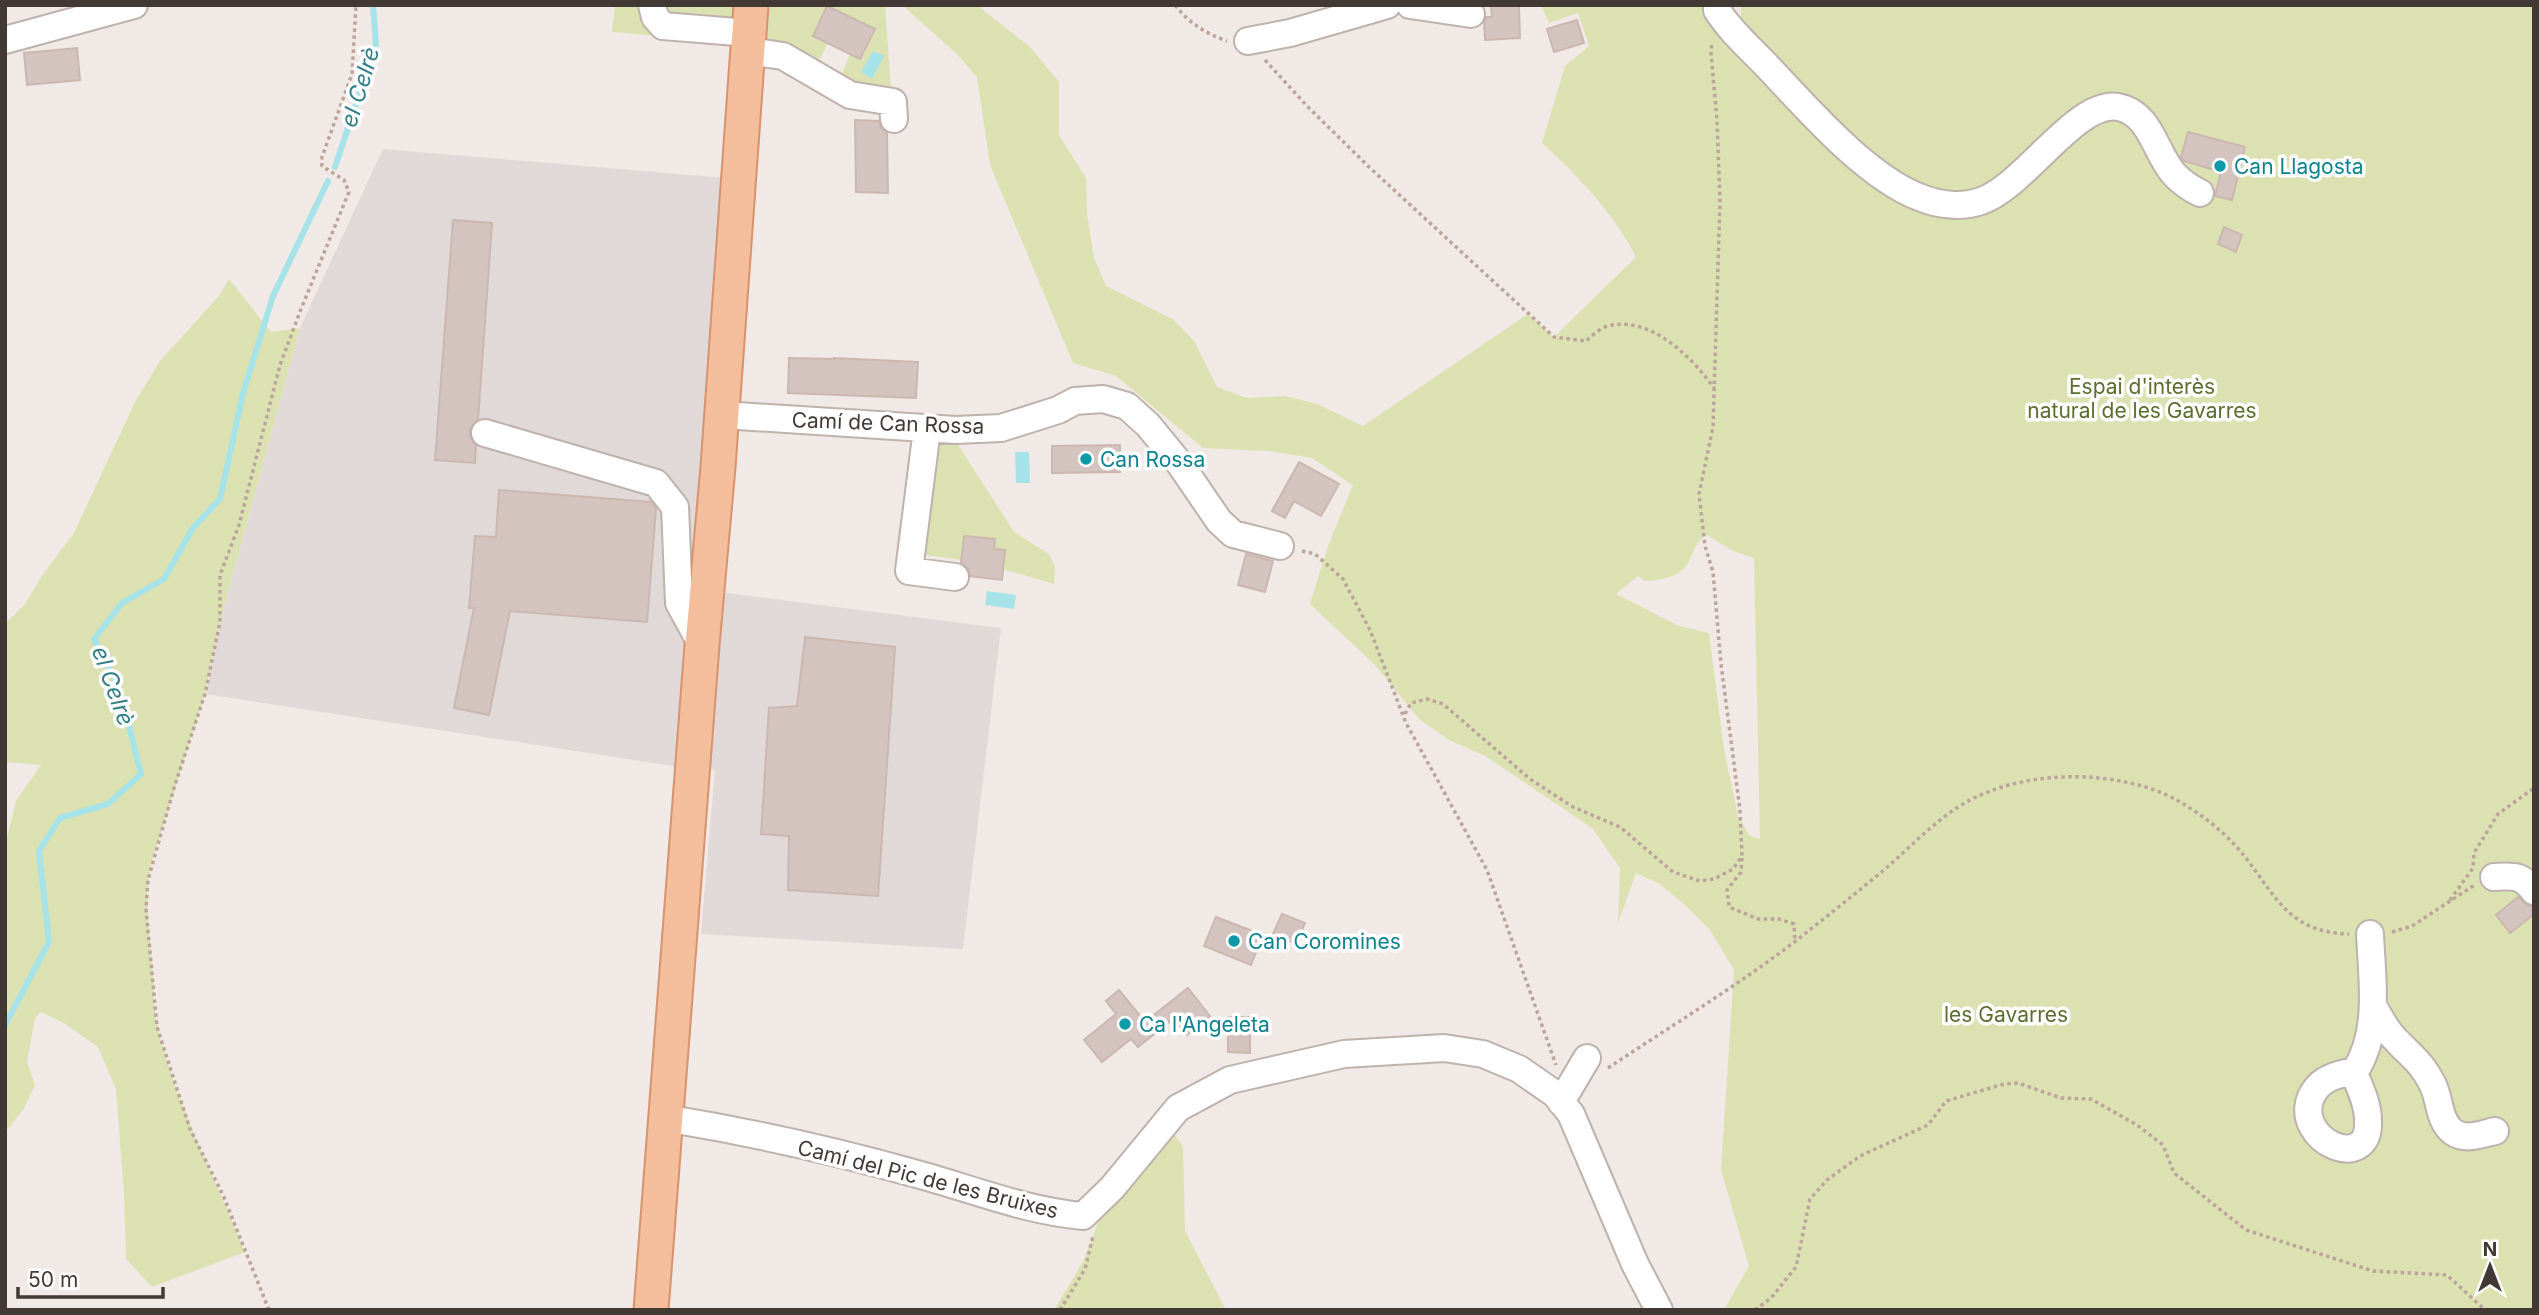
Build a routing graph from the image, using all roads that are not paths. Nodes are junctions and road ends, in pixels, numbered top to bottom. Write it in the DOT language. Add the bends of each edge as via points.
graph roads {
  1 [pos="134,5"];
  2 [pos="652,5"];
  3 [pos="1387,5"];
  4 [pos="1410,5"];
  5 [pos="1717,10"];
  6 [pos="75,13"];
  7 [pos="1471,14"];
  8 [pos="750,30"];
  9 [pos="5,40"];
  10 [pos="1248,41"];
  11 [pos="894,119"];
  12 [pos="2200,193"];
  13 [pos="722,415"];
  14 [pos="927,429"];
  15 [pos="485,433"];
  16 [pos="1280,546"];
  17 [pos="956,577"];
  18 [pos="702,645"];
  19 [pos="2370,934"];
  20 [pos="2373,1005"];
  21 [pos="1593,1066"];
  22 [pos="2354,1073"];
  23 [pos="1561,1102"];
  24 [pos="665,1118"];
  25 [pos="2495,1131"];
  26 [pos="651,1310"];
  27 [pos="1659,1310"];
  1 -- 6 [label="street"];
  2 -- 8 [label="street" via="663,26"];
  3 -- 10 [label="street"];
  4 -- 7 [label="street"];
  5 -- 12 [label="street" via="1856,156 1917,197 1939,204 1981,202 2002,191 2080,119 2096,109 2112,107 2143,122 2173,173"];
  6 -- 9 [label="street"];
  8 -- 11 [label="street" via="783,56 849,95 893,103"];
  8 -- 13 [label="main road"];
  13 -- 14 [label="street, Camí de Can Rossa"];
  13 -- 18 [label="main road"];
  14 -- 16 [label="street, Camí de Can Rossa" via="1001,428 1076,401 1103,399 1127,406 1180,464 1219,522 1233,534"];
  14 -- 17 [label="street" via="909,571"];
  15 -- 18 [label="street" via="656,483 675,507 680,603"];
  18 -- 24 [label="main road"];
  19 -- 20 [label="street"];
  20 -- 22 [label="street" via="2370,1037"];
  20 -- 25 [label="street" via="2383,1025 2427,1073 2446,1123 2454,1132 2467,1137"];
  21 -- 23 [label="street"];
  23 -- 24 [label="street, Camí del Pic de les Bruixes" via="1519,1069 1483,1054 1444,1048 1343,1054 1230,1080 1178,1108 1083,1216 1050,1213 916,1174 727,1128"];
  23 -- 27 [label="street, Camí del Pic de les Bruixes" via="1571,1114"];
  24 -- 26 [label="main road"];
}
